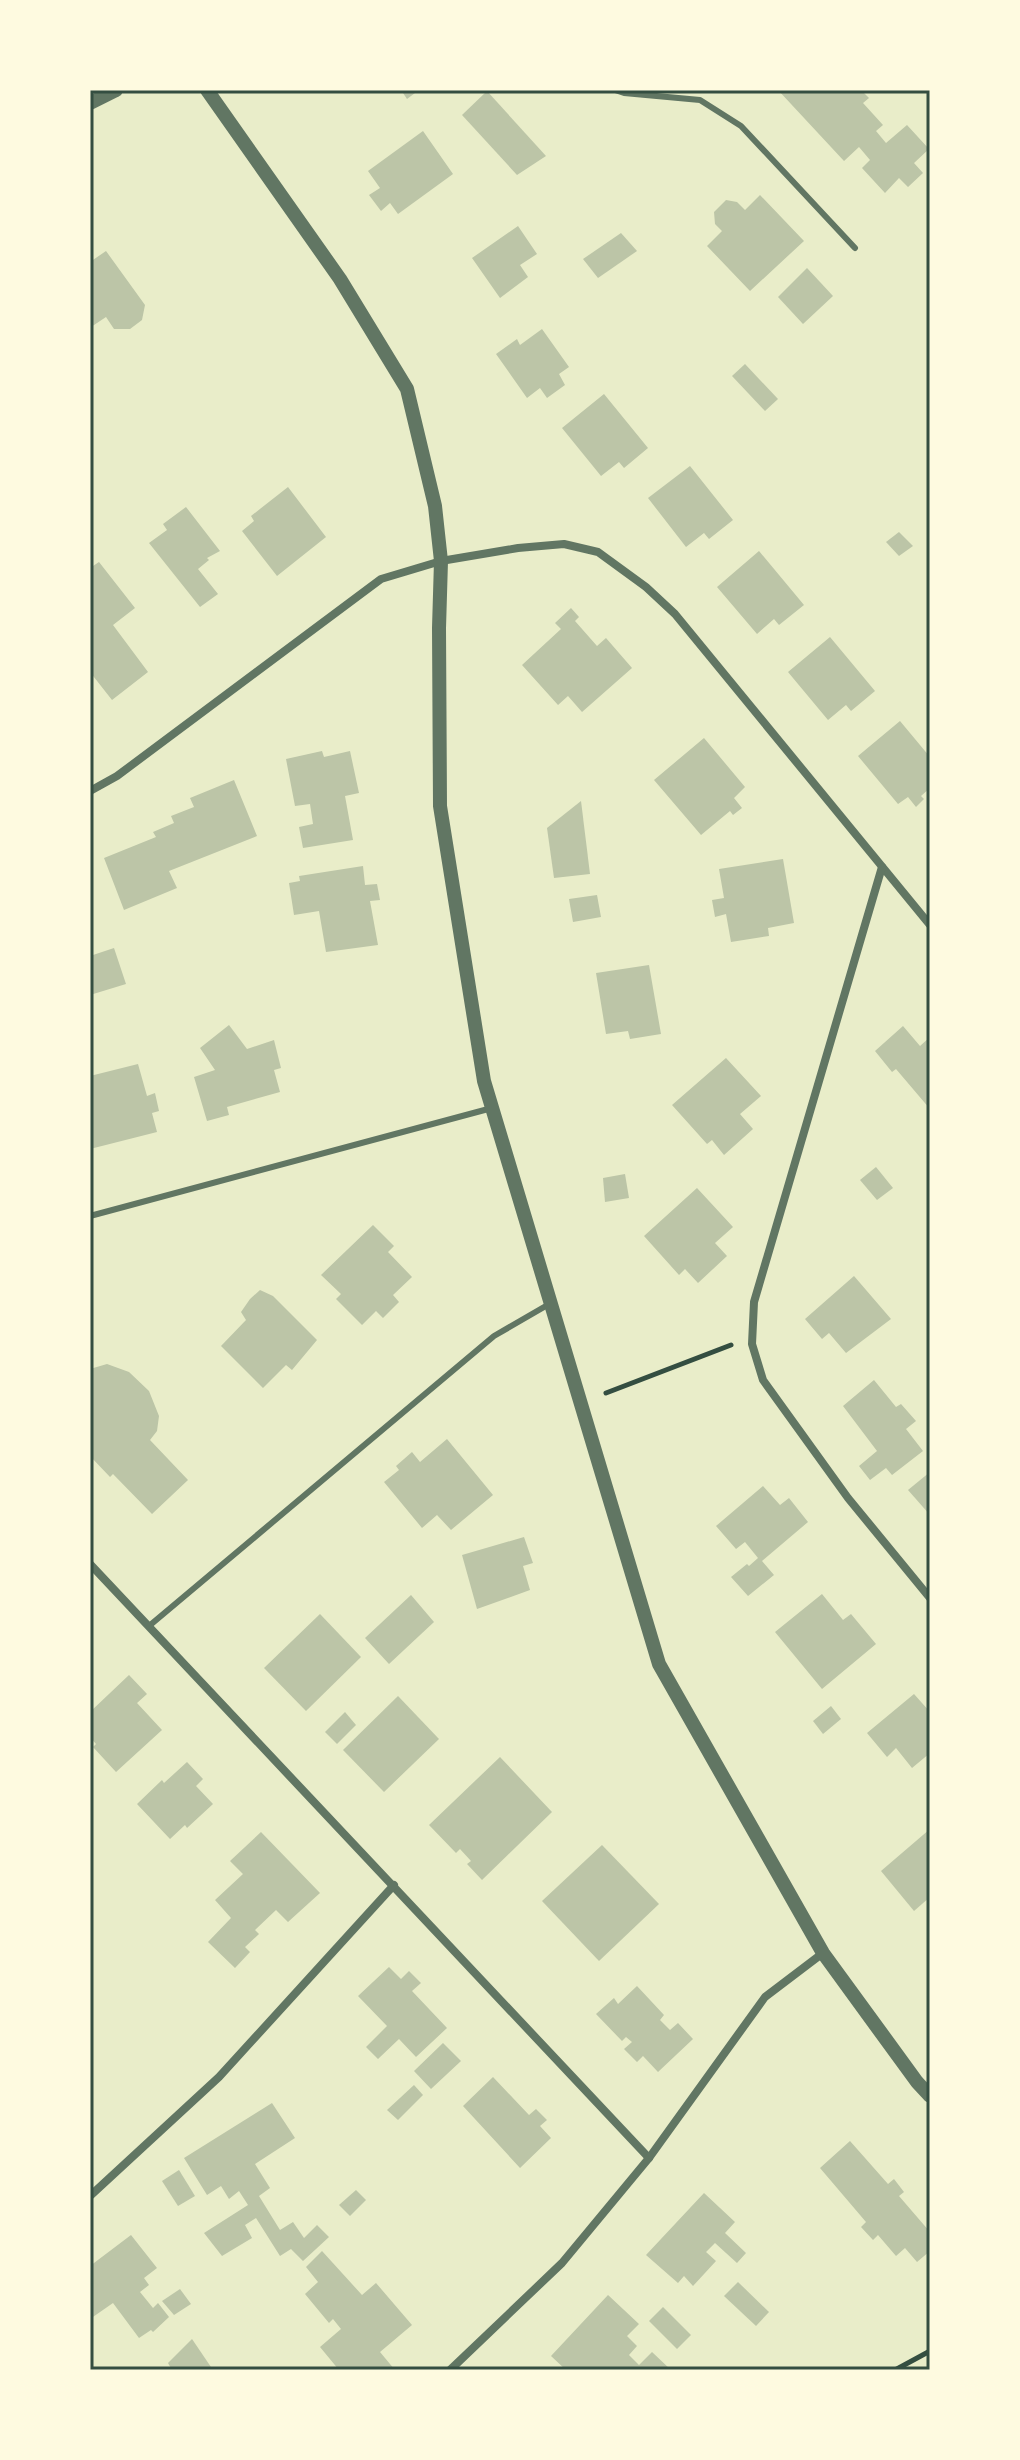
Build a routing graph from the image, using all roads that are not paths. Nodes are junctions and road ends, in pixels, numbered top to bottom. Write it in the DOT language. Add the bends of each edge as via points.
graph roads {
  1 [pos="116,90"];
  2 [pos="207,90"];
  3 [pos="615,90"];
  4 [pos="90,103"];
  5 [pos="855,248"];
  6 [pos="441,561"];
  7 [pos="90,791"];
  8 [pos="882,867"];
  9 [pos="930,925"];
  10 [pos="492,1108"];
  11 [pos="90,1216"];
  12 [pos="551,1303"];
  13 [pos="90,1564"];
  14 [pos="930,1598"];
  15 [pos="149,1626"];
  16 [pos="394,1885"];
  17 [pos="823,1953"];
  18 [pos="930,2096"];
  19 [pos="649,2158"];
  20 [pos="90,2196"];
  21 [pos="450,2370"];
  1 -- 4 [label="street"];
  2 -- 6 [label="street" via="340,279 407,389 435,506"];
  3 -- 5 [label="lane" via="700,100 741,126"];
  6 -- 7 [label="street" via="381,579"];
  6 -- 8 [label="street" via="564,544 598,552 675,614"];
  6 -- 10 [label="street" via="440,806"];
  8 -- 9 [label="street"];
  8 -- 14 [label="street" via="754,1302 752,1344 763,1380 848,1498"];
  10 -- 11 [label="lane"];
  10 -- 12 [label="street"];
  12 -- 15 [label="lane" via="494,1336"];
  12 -- 17 [label="street" via="659,1664"];
  13 -- 15 [label="street"];
  15 -- 16 [label="street"];
  16 -- 19 [label="street"];
  16 -- 20 [label="street" via="219,2077"];
  17 -- 18 [label="street"];
  17 -- 19 [label="street" via="765,1997"];
  19 -- 21 [label="street" via="562,2263"];
}
